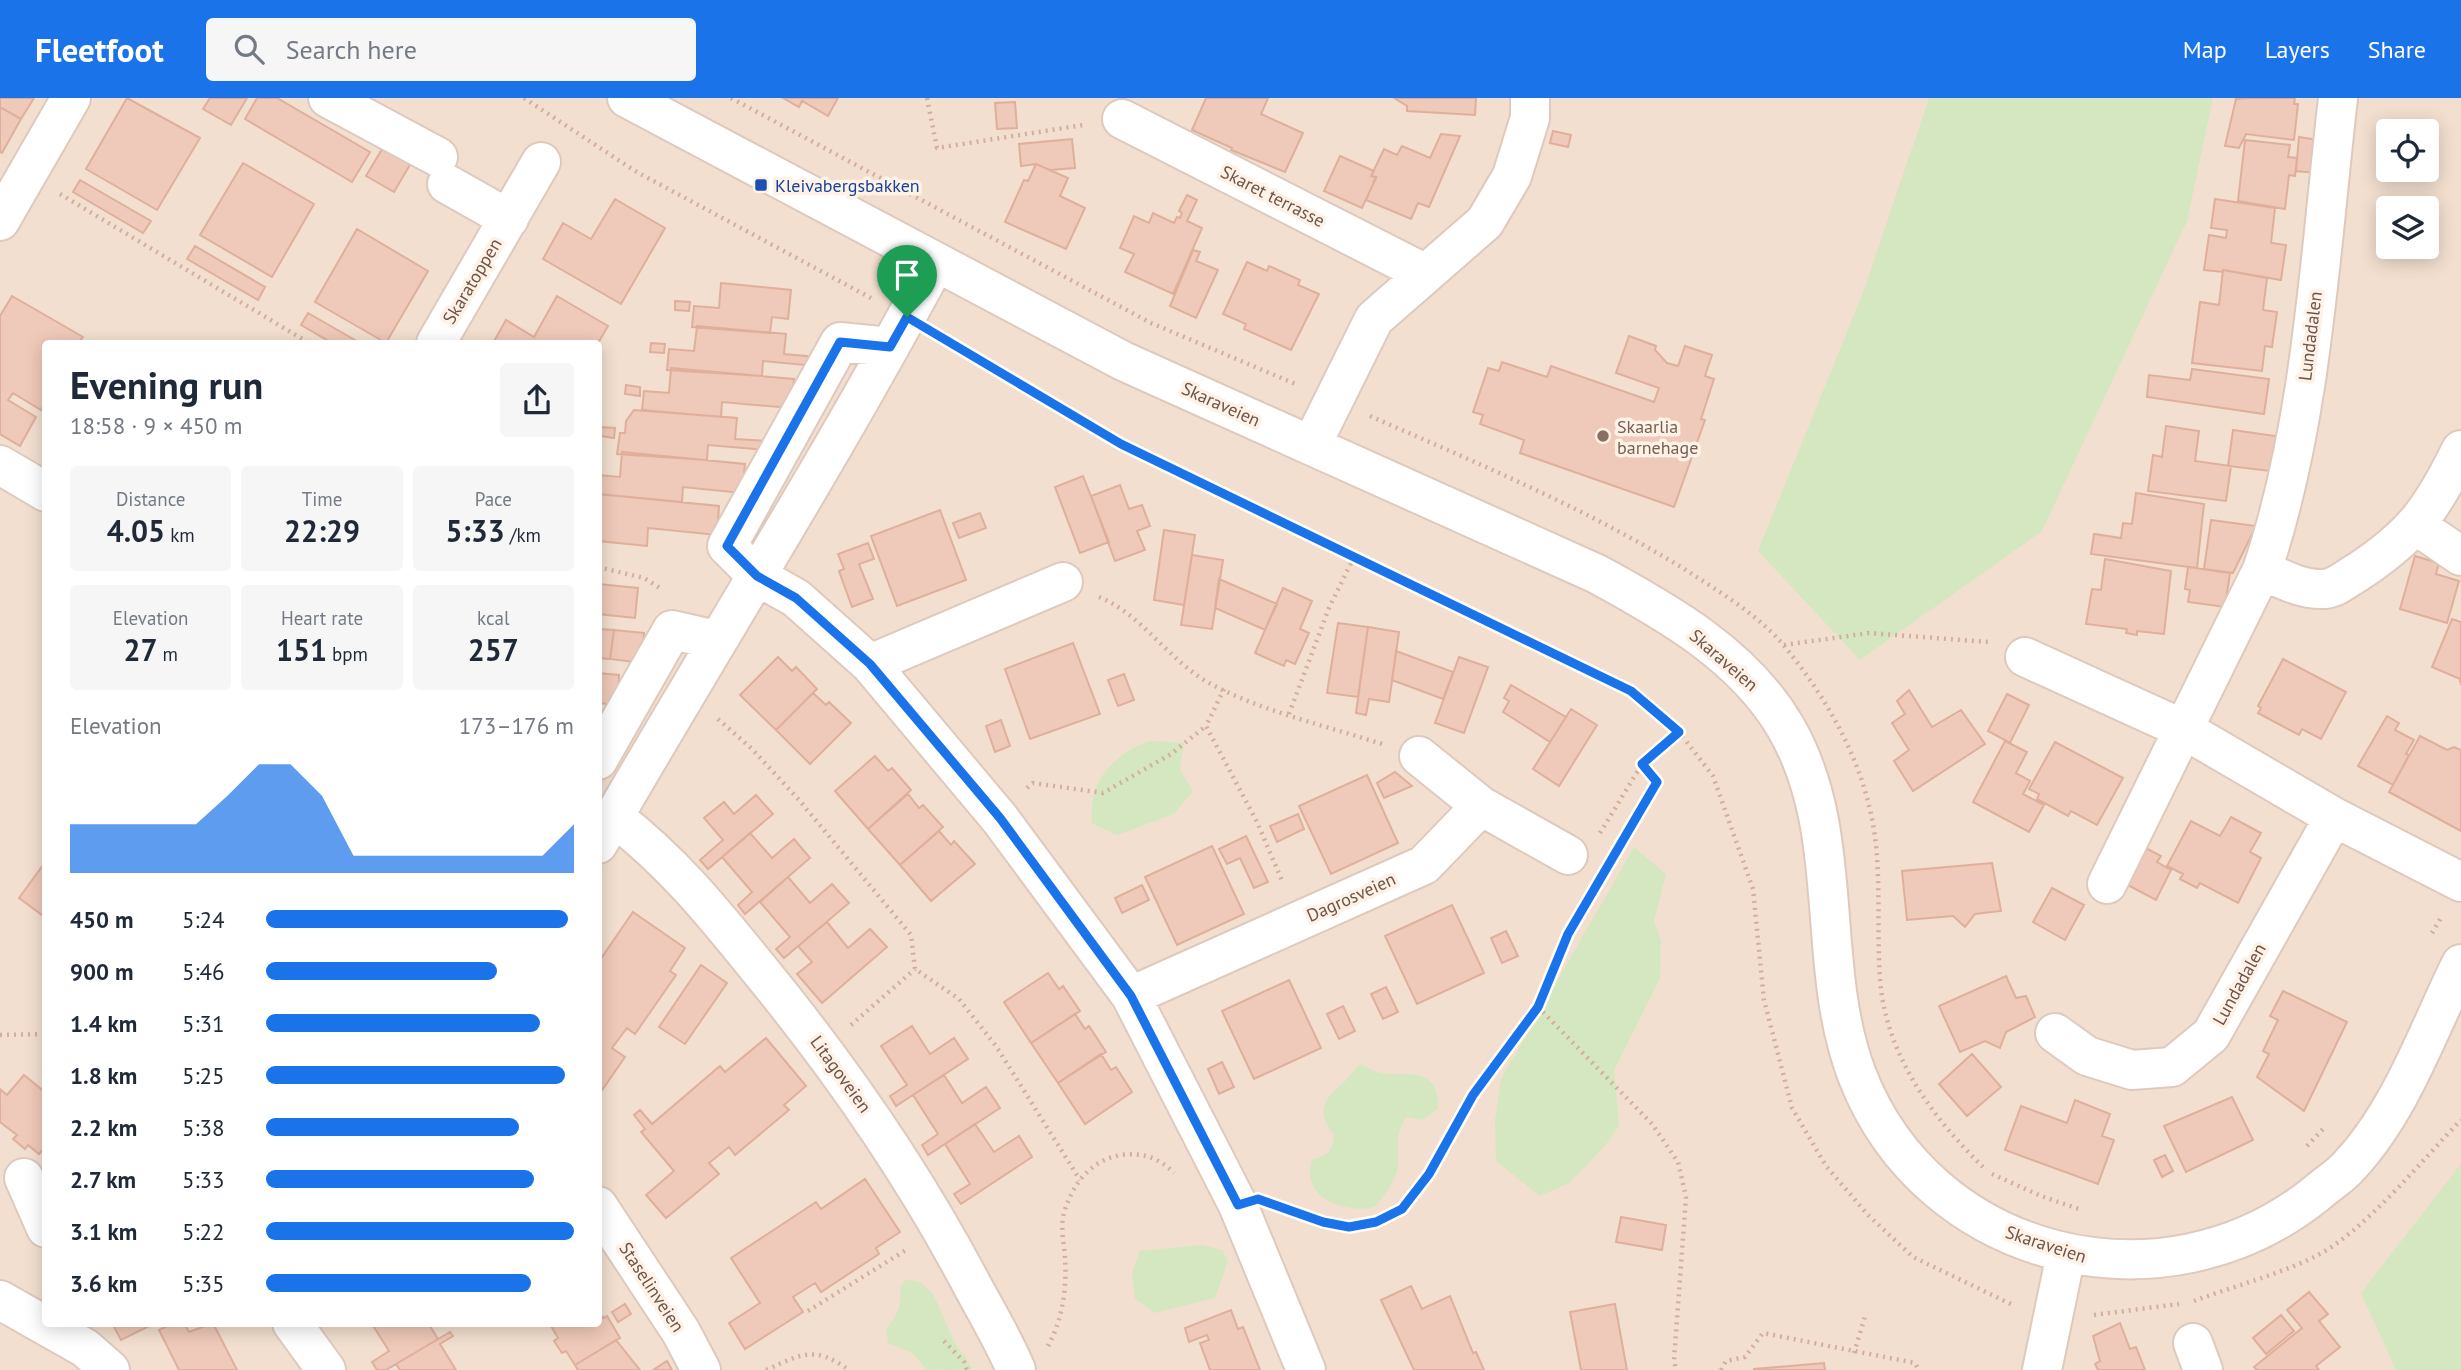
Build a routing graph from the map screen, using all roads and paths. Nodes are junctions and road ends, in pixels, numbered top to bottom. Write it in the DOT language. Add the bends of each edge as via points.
graph roads {
  1 [pos="71,98"];
  2 [pos="328,98"];
  3 [pos="524,98"];
  4 [pos="627,98"];
  5 [pos="731,98"];
  6 [pos="926,98"];
  7 [pos="1530,98"];
  8 [pos="2338,98"];
  9 [pos="1122,119"];
  10 [pos="541,162"];
  11 [pos="28,174"];
  12 [pos="509,219"];
  13 [pos="0,221"];
  14 [pos="936,262"];
  15 [pos="1424,273"];
  16 [pos="899,332"];
  17 [pos="304,340"];
  18 [pos="438,340"];
  19 [pos="1332,400"];
  20 [pos="1312,444"];
  21 [pos="2461,450"];
  22 [pos="0,465"];
  23 [pos="42,490"];
  24 [pos="2417,526"];
  25 [pos="1355,555"];
  26 [pos="2461,556"];
  27 [pos="602,568"];
  28 [pos="2262,570"];
  29 [pos="757,576"];
  30 [pos="1063,582"];
  31 [pos="668,594"];
  32 [pos="716,639"];
  33 [pos="1784,645"];
  34 [pos="2025,657"];
  35 [pos="870,664"];
  36 [pos="1224,689"];
  37 [pos="714,715"];
  38 [pos="1289,715"];
  39 [pos="1206,726"];
  40 [pos="2183,729"];
  41 [pos="1679,732"];
  42 [pos="602,753"];
  43 [pos="1419,756"];
  44 [pos="1642,764"];
  45 [pos="1481,806"];
  46 [pos="2334,817"];
  47 [pos="1000,818"];
  48 [pos="1605,825"];
  49 [pos="606,831"];
  50 [pos="1568,855"];
  51 [pos="1606,866"];
  52 [pos="1600,878"];
  53 [pos="2461,882"];
  54 [pos="2107,884"];
  55 [pos="1298,920"];
  56 [pos="2429,941"];
  57 [pos="2461,964"];
  58 [pos="915,969"];
  59 [pos="1131,996"];
  60 [pos="876,1006"];
  61 [pos="1538,1007"];
  62 [pos="2055,1033"];
  63 [pos="42,1034"];
  64 [pos="0,1035"];
  65 [pos="2461,1119"];
  66 [pos="2327,1125"];
  67 [pos="2298,1155"];
  68 [pos="24,1178"];
  69 [pos="1080,1180"];
  70 [pos="1181,1180"];
  71 [pos="1238,1205"];
  72 [pos="602,1212"];
  73 [pos="2091,1213"];
  74 [pos="42,1219"];
  75 [pos="917,1244"];
  76 [pos="2066,1254"];
  77 [pos="2317,1256"];
  78 [pos="0,1300"];
  79 [pos="2024,1310"];
  80 [pos="808,1311"];
  81 [pos="1866,1313"];
  82 [pos="42,1322"];
  83 [pos="52,1327"];
  84 [pos="295,1327"];
  85 [pos="944,1341"];
  86 [pos="91,1347"];
  87 [pos="1854,1353"];
  88 [pos="1030,1361"];
  89 [pos="326,1370"];
  90 [pos="701,1370"];
  91 [pos="766,1370"];
  92 [pos="849,1370"];
  93 [pos="967,1370"];
  94 [pos="1306,1370"];
  95 [pos="1676,1370"];
  96 [pos="1721,1370"];
  97 [pos="1919,1370"];
  98 [pos="2042,1370"];
  1 -- 11 [label="street"];
  2 -- 12 [label="street, Skaratoppen"];
  3 -- 16 [label="path"];
  4 -- 14 [label="street, Skaraveien"];
  5 -- 19 [label="path" via="1151,323"];
  6 -- 9 [label="path" via="937,148"];
  7 -- 15 [label="street" via="1530,118 1512,176 1485,222"];
  8 -- 28 [label="street, Lundadalen" via="2299,432 2280,517"];
  9 -- 15 [label="street, Skaret terrasse"];
  10 -- 12 [label="street, Skaratoppen"];
  11 -- 13 [label="street"];
  11 -- 17 [label="path"];
  12 -- 18 [label="street, Skaratoppen"];
  14 -- 16 [label="street"];
  14 -- 20 [label="street, Skaraveien" via="1123,361"];
  15 -- 19 [label="street" via="1374,319"];
  16 -- 25 [label="path" via="1222,496"];
  16 -- 29 [label="street"];
  19 -- 20 [label="street"];
  19 -- 33 [label="path" via="1626,532 1727,596"];
  20 -- 76 [label="street, Skaraveien" via="1597,574 1667,612 1754,683 1805,762 1822,825 1840,1021 1857,1075 1882,1127 1908,1160 1962,1208 2020,1239"];
  21 -- 24 [label="street"];
  22 -- 23 [label="street"];
  24 -- 26 [label="street"];
  24 -- 28 [label="street" via="2335,586 2302,587"];
  25 -- 38 [label="path" via="1329,607"];
  25 -- 41 [label="path" via="1631,691"];
  27 -- 31 [label="path" via="644,578"];
  28 -- 40 [label="street, Lundadalen"];
  29 -- 32 [label="street"];
  29 -- 35 [label="street" via="796,598"];
  30 -- 35 [label="street"];
  30 -- 36 [label="path" via="1118,605 1207,682"];
  32 -- 42 [label="street" via="673,630"];
  32 -- 49 [label="street"];
  33 -- 34 [label="path" via="1869,633 1983,640"];
  33 -- 73 [label="path" via="1840,726 1871,810 1880,981 1892,1036 1914,1087 1987,1172"];
  34 -- 40 [label="street"];
  35 -- 47 [label="street"];
  36 -- 38 [label="path"];
  36 -- 39 [label="path"];
  37 -- 58 [label="path" via="752,748 799,800 911,935"];
  38 -- 43 [label="path"];
  39 -- 47 [label="path" via="1171,754 1102,793 1033,783"];
  39 -- 55 [label="path" via="1257,822"];
  40 -- 46 [label="street"];
  40 -- 54 [label="street, Lundadalen"];
  41 -- 44 [label="path"];
  41 -- 79 [label="path" via="1713,776 1753,889 1764,1000 1791,1108 1826,1166 1868,1215 1913,1257"];
  43 -- 45 [label="street"];
  44 -- 48 [label="path"];
  44 -- 51 [label="path" via="1657,782"];
  45 -- 50 [label="street"];
  45 -- 55 [label="street, Dagrosveien" via="1424,865"];
  46 -- 53 [label="street"];
  46 -- 62 [label="street, Lundadalen" via="2211,1035 2172,1067 2132,1070 2087,1056"];
  47 -- 59 [label="street"];
  49 -- 88 [label="street, Litagoveien" via="685,879 823,1047 890,1141 955,1253"];
  52 -- 61 [label="path" via="1568,934"];
  53 -- 56 [label="path"];
  55 -- 59 [label="street, Dagrosveien"];
  57 -- 76 [label="street, Skaraveien" via="2391,1108 2350,1166 2292,1213 2248,1236 2189,1255 2102,1260"];
  58 -- 60 [label="path"];
  58 -- 69 [label="path" via="960,999 996,1046"];
  59 -- 71 [label="street"];
  61 -- 71 [label="path" via="1473,1095 1429,1174 1402,1209 1376,1222 1349,1227 1258,1199"];
  61 -- 95 [label="path" via="1652,1124 1678,1162 1686,1197"];
  63 -- 64 [label="path"];
  65 -- 77 [label="path" via="2403,1182 2343,1239"];
  66 -- 67 [label="path"];
  68 -- 74 [label="street"];
  69 -- 70 [label="path" via="1093,1165 1138,1154 1162,1162"];
  69 -- 88 [label="path" via="1063,1215 1063,1303 1053,1337"];
  71 -- 94 [label="street"];
  72 -- 90 [label="street, Staselinveien"];
  75 -- 80 [label="path"];
  76 -- 98 [label="street"];
  78 -- 82 [label="street"];
  81 -- 87 [label="path"];
  83 -- 86 [label="street"];
  84 -- 89 [label="street"];
  85 -- 93 [label="path"];
  87 -- 96 [label="path" via="1763,1333 1745,1357 1726,1361"];
  87 -- 97 [label="path" via="1915,1363"];
  91 -- 92 [label="path" via="797,1354 817,1353"];
}
